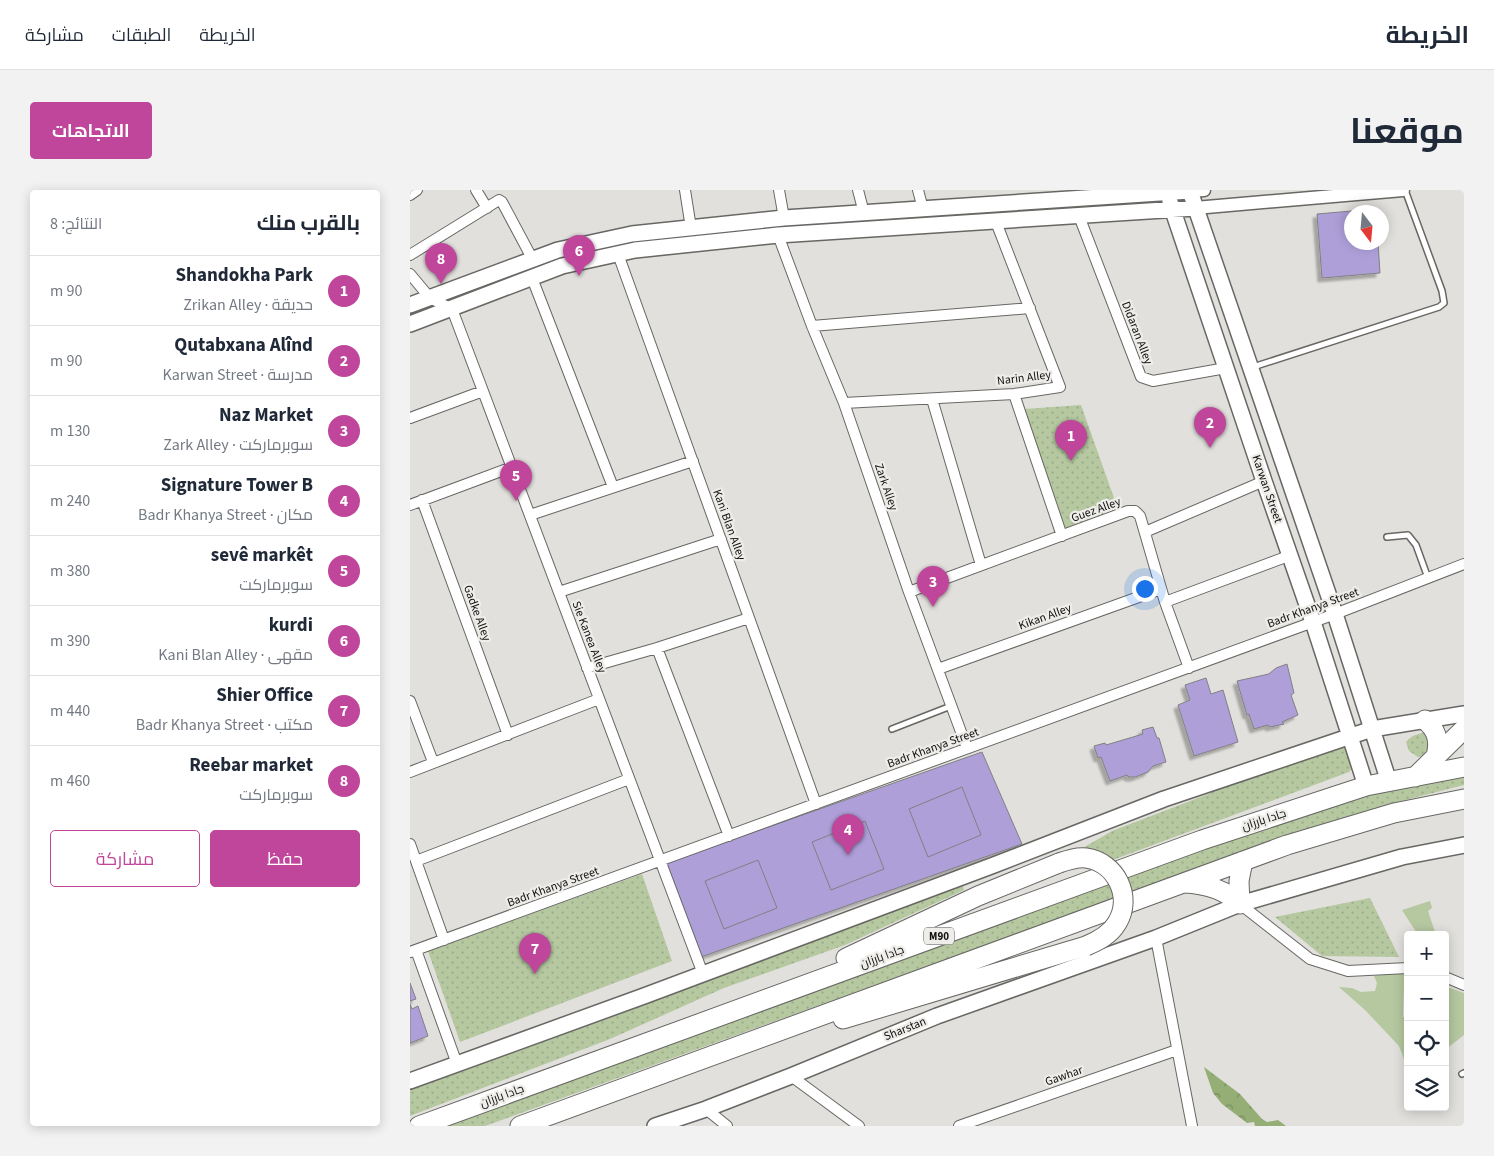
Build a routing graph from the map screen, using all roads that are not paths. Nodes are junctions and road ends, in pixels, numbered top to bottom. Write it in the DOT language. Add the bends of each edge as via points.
graph roads {
  1 [pos="417,190"];
  2 [pos="476,190"];
  3 [pos="686,190"];
  4 [pos="778,190"];
  5 [pos="858,190"];
  6 [pos="918,190"];
  7 [pos="1195,190"];
  8 [pos="1404,190"];
  9 [pos="1167,193"];
  10 [pos="1093,194"];
  11 [pos="410,195"];
  12 [pos="486,208"];
  13 [pos="1196,208"];
  14 [pos="923,209"];
  15 [pos="1173,210"];
  16 [pos="864,213"];
  17 [pos="1079,216"];
  18 [pos="784,218"];
  19 [pos="996,222"];
  20 [pos="691,228"];
  21 [pos="778,235"];
  22 [pos="618,254"];
  23 [pos="410,255"];
  24 [pos="532,260"];
  25 [pos="410,274"];
  26 [pos="532,278"];
  27 [pos="430,298"];
  28 [pos="410,305"];
  29 [pos="1030,308"];
  30 [pos="452,309"];
  31 [pos="410,324"];
  32 [pos="812,326"];
  33 [pos="1226,368"];
  34 [pos="1251,368"];
  35 [pos="483,391"];
  36 [pos="1014,394"];
  37 [pos="932,399"];
  38 [pos="844,403"];
  39 [pos="410,418"];
  40 [pos="692,460"];
  41 [pos="512,467"];
  42 [pos="1264,481"];
  43 [pos="613,486"];
  44 [pos="422,500"];
  45 [pos="410,505"];
  46 [pos="530,515"];
  47 [pos="1144,532"];
  48 [pos="1062,536"];
  49 [pos="1387,537"];
  50 [pos="721,538"];
  51 [pos="1291,556"];
  52 [pos="1464,564"];
  53 [pos="981,565"];
  54 [pos="1428,578"];
  55 [pos="1161,588"];
  56 [pos="559,592"];
  57 [pos="909,592"];
  58 [pos="1165,602"];
  59 [pos="1335,614"];
  60 [pos="749,618"];
  61 [pos="1314,622"];
  62 [pos="657,648"];
  63 [pos="587,668"];
  64 [pos="1189,668"];
  65 [pos="938,669"];
  66 [pos="599,699"];
  67 [pos="410,701"];
  68 [pos="951,706"];
  69 [pos="1464,714"];
  70 [pos="1425,720"];
  71 [pos="892,729"];
  72 [pos="1372,729"];
  73 [pos="1464,729"];
  74 [pos="508,735"];
  75 [pos="1350,736"];
  76 [pos="967,748"];
  77 [pos="1436,756"];
  78 [pos="433,762"];
  79 [pos="1464,767"];
  80 [pos="410,772"];
  81 [pos="1415,777"];
  82 [pos="629,779"];
  83 [pos="1388,782"];
  84 [pos="1366,786"];
  85 [pos="1464,799"];
  86 [pos="816,804"];
  87 [pos="729,836"];
  88 [pos="410,844"];
  89 [pos="1464,845"];
  90 [pos="416,861"];
  91 [pos="660,861"];
  92 [pos="1243,861"];
  93 [pos="1183,883"];
  94 [pos="1240,904"];
  95 [pos="1156,938"];
  96 [pos="444,940"];
  97 [pos="413,951"];
  98 [pos="1404,968"];
  99 [pos="703,974"];
  100 [pos="1449,979"];
  101 [pos="1464,985"];
  102 [pos="707,1020"];
  103 [pos="1177,1050"];
  104 [pos="721,1053"];
  105 [pos="457,1064"];
  106 [pos="791,1076"];
  107 [pos="410,1081"];
  108 [pos="706,1109"];
  109 [pos="526,1124"];
  110 [pos="420,1126"];
  111 [pos="655,1126"];
  112 [pos="727,1126"];
  113 [pos="859,1126"];
  114 [pos="959,1126"];
  115 [pos="1192,1126"];
  1 -- 11 [label="street"];
  2 -- 12 [label="street"];
  3 -- 20 [label="street"];
  4 -- 18 [label="street"];
  5 -- 16 [label="street"];
  6 -- 14 [label="street"];
  7 -- 9 [label="main road"];
  7 -- 13 [label="main road, Karwan Street"];
  8 -- 13 [label="street"];
  8 -- 34 [label="lane" via="1444,304"];
  9 -- 10 [label="main road"];
  9 -- 15 [label="main road, Karwan Street"];
  10 -- 14 [label="main road"];
  12 -- 23 [label="street"];
  12 -- 24 [label="street" via="498,200 502,202"];
  13 -- 15 [label="main road"];
  13 -- 34 [label="main road, Karwan Street"];
  14 -- 16 [label="main road"];
  15 -- 17 [label="main road"];
  15 -- 33 [label="main road, Karwan Street"];
  16 -- 18 [label="main road"];
  17 -- 19 [label="main road"];
  17 -- 33 [label="street, Didaran Alley" via="1141,377 1152,381"];
  18 -- 20 [label="main road"];
  19 -- 21 [label="main road"];
  19 -- 29 [label="street, Narin Alley"];
  20 -- 24 [label="main road" via="632,234 558,250"];
  21 -- 22 [label="main road"];
  21 -- 32 [label="street, Zark Alley"];
  22 -- 26 [label="main road" via="562,266"];
  22 -- 40 [label="street, Kani Blan Alley"];
  24 -- 27 [label="main road"];
  25 -- 27 [label="street"];
  26 -- 30 [label="main road"];
  26 -- 43 [label="street"];
  27 -- 28 [label="main road"];
  27 -- 30 [label="street"];
  29 -- 32 [label="street"];
  29 -- 36 [label="street, Narin Alley" via="1060,387"];
  30 -- 31 [label="main road"];
  30 -- 35 [label="street, Sie Kanea Alley"];
  32 -- 38 [label="street, Zark Alley"];
  33 -- 42 [label="main road, Karwan Street"];
  34 -- 59 [label="main road, Karwan Street"];
  35 -- 39 [label="street"];
  35 -- 41 [label="street, Sie Kanea Alley"];
  36 -- 37 [label="street, Narin Alley"];
  36 -- 48 [label="street"];
  37 -- 38 [label="street, Narin Alley"];
  37 -- 53 [label="street"];
  38 -- 57 [label="street, Zark Alley"];
  40 -- 43 [label="street"];
  40 -- 50 [label="street, Kani Blan Alley"];
  41 -- 44 [label="street"];
  41 -- 46 [label="street, Sie Kanea Alley"];
  42 -- 47 [label="street"];
  42 -- 51 [label="main road, Karwan Street"];
  43 -- 46 [label="street"];
  44 -- 45 [label="street"];
  44 -- 74 [label="street, Gadke Alley"];
  46 -- 56 [label="street, Sie Kanea Alley"];
  47 -- 48 [label="street, Guez Alley" via="1140,516 1135,511 1128,511"];
  47 -- 55 [label="street, Guez Alley"];
  48 -- 53 [label="street, Guez Alley"];
  49 -- 54 [label="lane" via="1408,535 1416,545"];
  50 -- 56 [label="street"];
  50 -- 60 [label="street, Kani Blan Alley"];
  51 -- 58 [label="street"];
  51 -- 61 [label="main road, Karwan Street"];
  52 -- 54 [label="street, Badr Khanya Street"];
  53 -- 57 [label="street, Guez Alley"];
  54 -- 59 [label="street, Badr Khanya Street"];
  55 -- 58 [label="street, Guez Alley"];
  55 -- 65 [label="street, Kikan Alley"];
  56 -- 63 [label="street, Sie Kanea Alley"];
  57 -- 65 [label="street, Zark Alley"];
  58 -- 64 [label="street, Guez Alley"];
  59 -- 61 [label="street, Badr Khanya Street"];
  59 -- 72 [label="main road, Karwan Street"];
  60 -- 62 [label="street"];
  60 -- 86 [label="street, Kani Blan Alley"];
  61 -- 64 [label="street, Badr Khanya Street"];
  61 -- 75 [label="main road, Karwan Street"];
  62 -- 63 [label="street"];
  62 -- 87 [label="street"];
  63 -- 66 [label="street, Sie Kanea Alley"];
  64 -- 76 [label="street, Badr Khanya Street"];
  65 -- 68 [label="street, Zark Alley"];
  66 -- 74 [label="street"];
  66 -- 82 [label="street, Sie Kanea Alley"];
  67 -- 78 [label="street"];
  68 -- 71 [label="lane"];
  68 -- 76 [label="street, Zark Alley"];
  69 -- 70 [label="main road"];
  70 -- 72 [label="main road"];
  70 -- 77 [label="highway" via="1436,732"];
  72 -- 75 [label="main road"];
  72 -- 83 [label="main road, Karwan Street"];
  73 -- 77 [label="highway"];
  74 -- 78 [label="street"];
  75 -- 84 [label="main road, Karwan Street"];
  75 -- 99 [label="main road" via="1164,799"];
  76 -- 86 [label="street, Badr Khanya Street"];
  77 -- 81 [label="highway"];
  78 -- 80 [label="street"];
  79 -- 81 [label="highway, جادا بارزان / M90"];
  81 -- 83 [label="highway, جادا بارزان / M90"];
  82 -- 90 [label="street"];
  82 -- 91 [label="street, Sie Kanea Alley"];
  83 -- 84 [label="highway, جادا بارزان / M90"];
  84 -- 102 [label="highway, جادا بارزان / M90" via="1202,840"];
  85 -- 92 [label="highway" via="1394,813"];
  86 -- 87 [label="street, Badr Khanya Street"];
  87 -- 91 [label="street, Badr Khanya Street"];
  88 -- 90 [label="street"];
  89 -- 94 [label="main road, Sharstan" via="1402,857"];
  90 -- 96 [label="street"];
  91 -- 96 [label="street, Badr Khanya Street"];
  91 -- 99 [label="street, Sie Kanea Alley"];
  92 -- 93 [label="highway"];
  92 -- 94 [label="highway" via="1239,881"];
  93 -- 94 [label="highway" via="1223,891"];
  93 -- 104 [label="highway"];
  94 -- 95 [label="main road, Sharstan"];
  94 -- 98 [label="street" via="1310,959 1348,971"];
  95 -- 103 [label="street"];
  95 -- 106 [label="main road, Sharstan" via="938,1016"];
  96 -- 97 [label="street, Badr Khanya Street"];
  97 -- 105 [label="street"];
  99 -- 105 [label="main road"];
  100 -- 101 [label="street"];
  102 -- 104 [label="highway, bridge" via="1060,862 1085,858 1100,862 1120,882 1123,910 1117,924 1108,934 1086,946"];
  102 -- 110 [label="highway, جادا بارزان / M90"];
  103 -- 114 [label="street, Gawhar"];
  103 -- 115 [label="street"];
  104 -- 109 [label="highway"];
  105 -- 107 [label="main road"];
  106 -- 108 [label="main road, Sharstan"];
  106 -- 113 [label="street"];
  108 -- 111 [label="main road, Sharstan"];
  108 -- 112 [label="street"];
}
